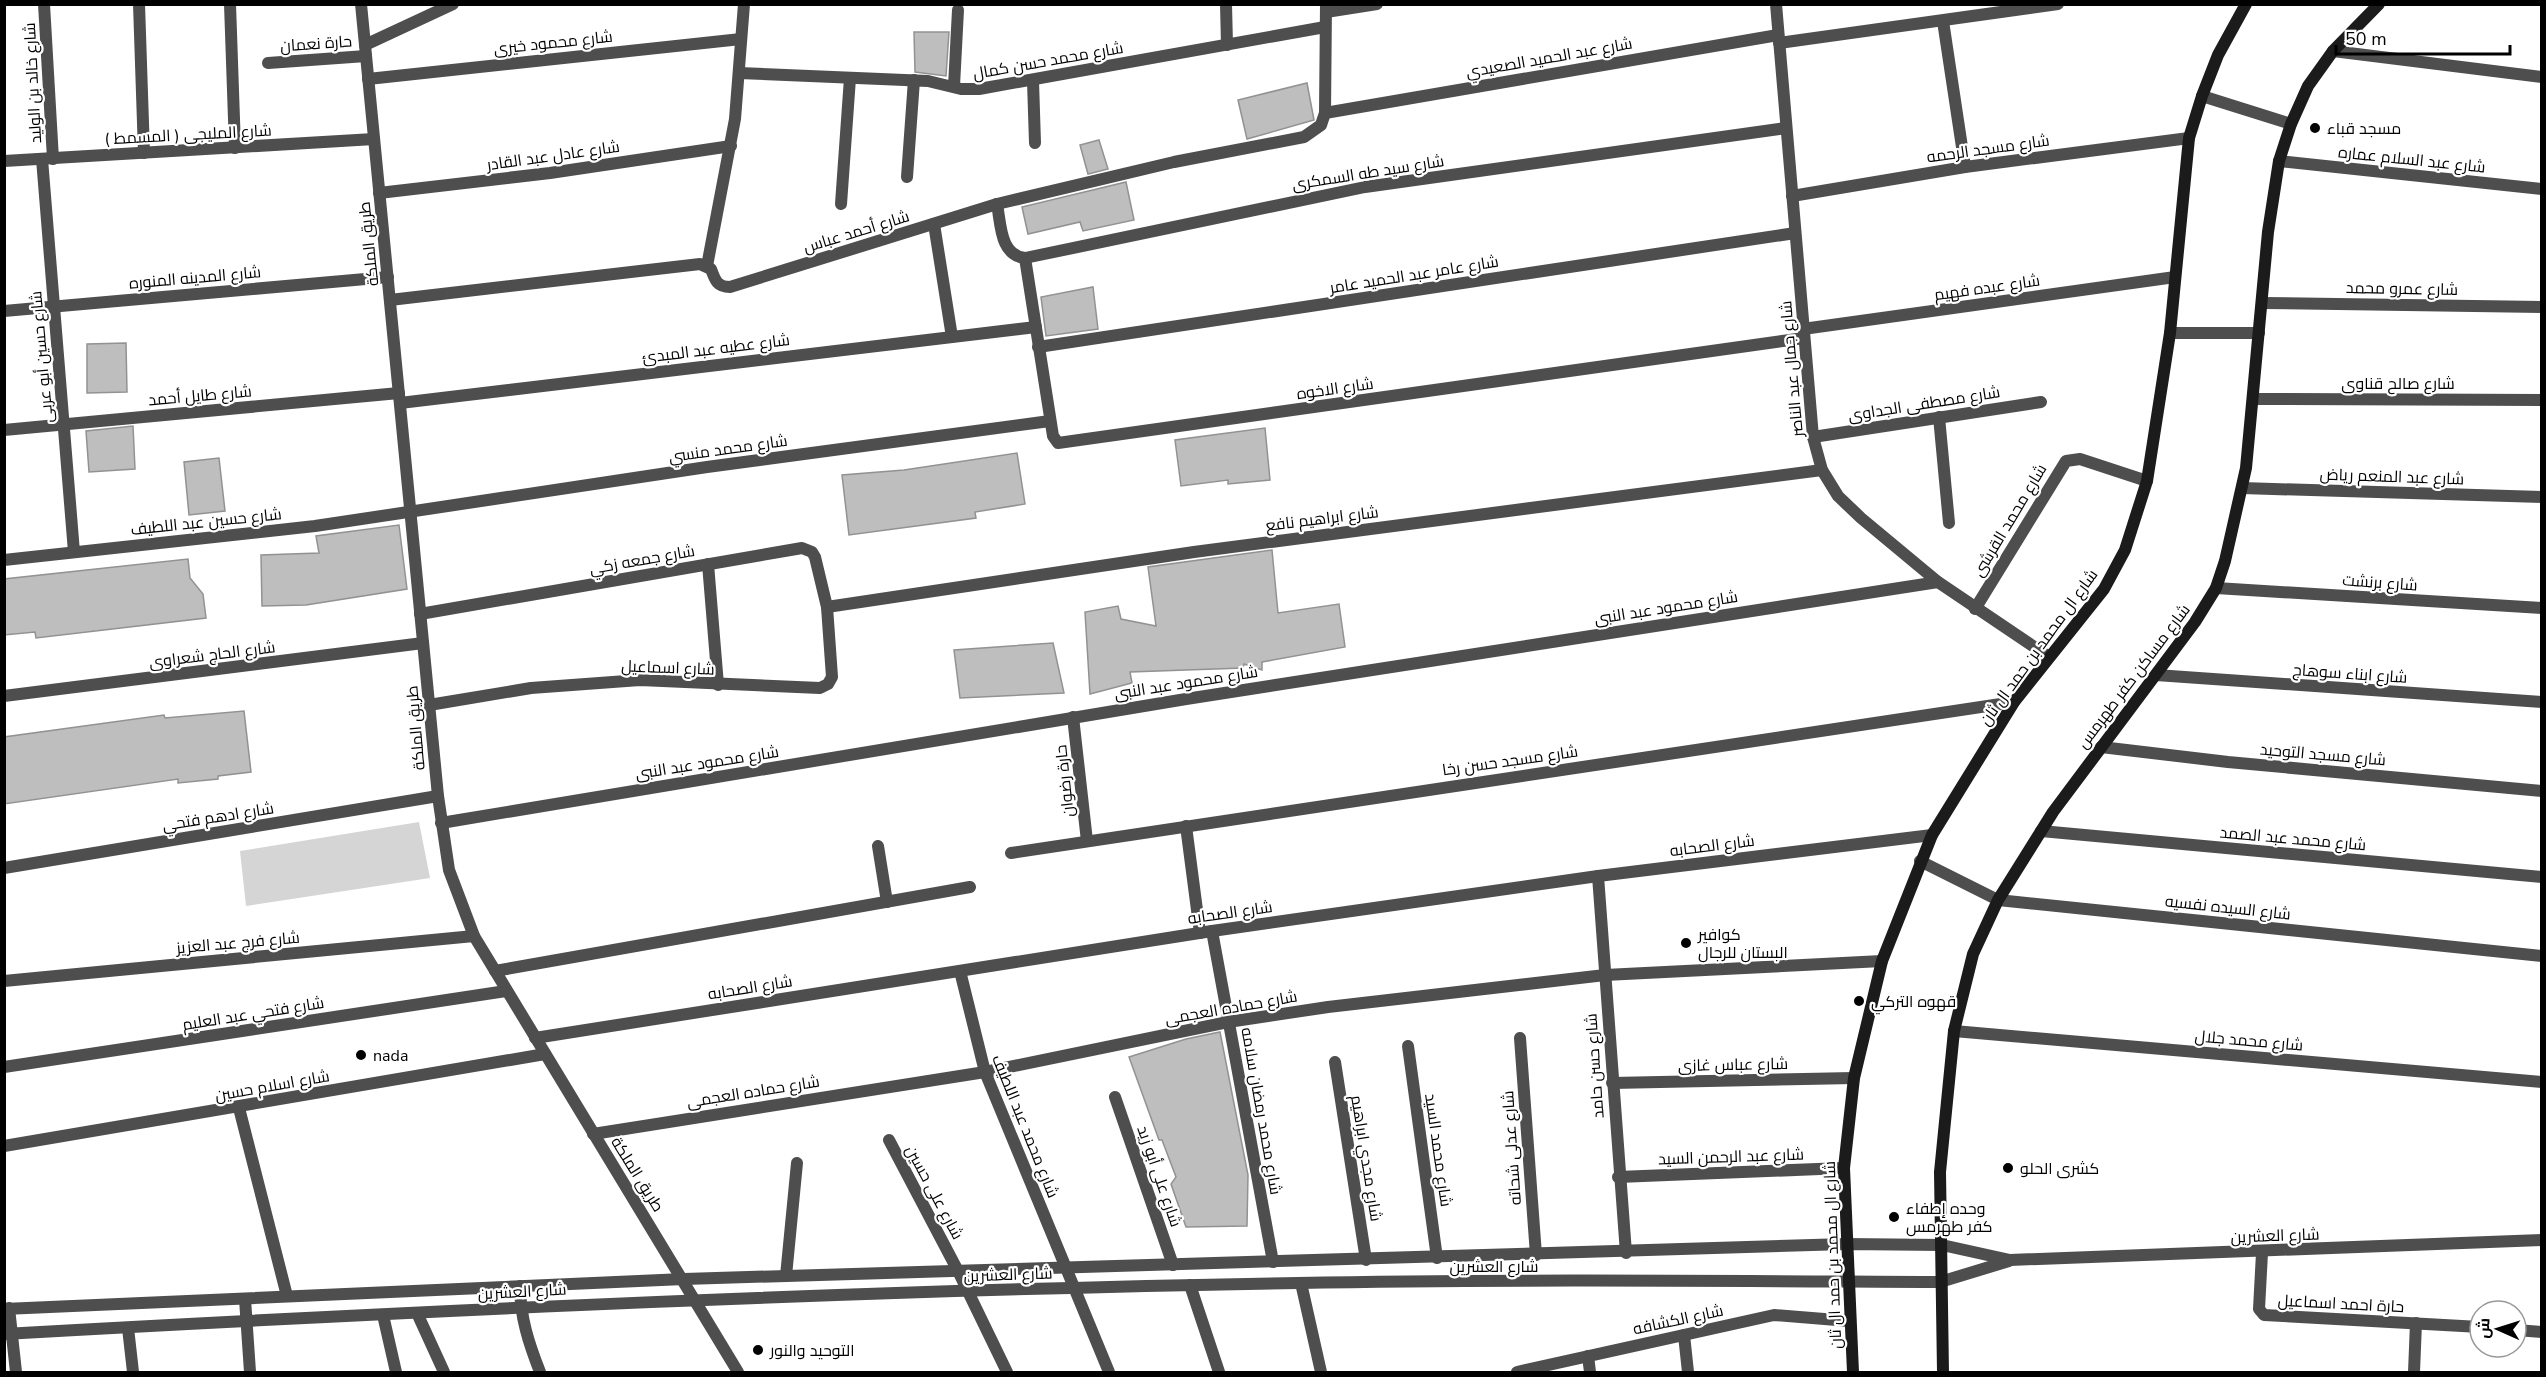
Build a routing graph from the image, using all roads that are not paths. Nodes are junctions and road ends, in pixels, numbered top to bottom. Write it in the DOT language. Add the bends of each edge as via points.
graph roads {
  1 [pos="44,4"];
  2 [pos="139,4"];
  3 [pos="230,4"];
  4 [pos="361,4"];
  5 [pos="453,4"];
  6 [pos="744,4"];
  7 [pos="1226,4"];
  8 [pos="1377,4"];
  9 [pos="1776,4"];
  10 [pos="2058,4"];
  11 [pos="2246,4"];
  12 [pos="2379,4"];
  13 [pos="1326,8"];
  14 [pos="958,10"];
  15 [pos="1943,21"];
  16 [pos="1325,27"];
  17 [pos="741,39"];
  18 [pos="1779,39"];
  19 [pos="1227,45"];
  20 [pos="366,51"];
  21 [pos="2333,51"];
  22 [pos="268,63"];
  23 [pos="739,73"];
  24 [pos="2541,77"];
  25 [pos="850,78"];
  26 [pos="368,79"];
  27 [pos="914,80"];
  28 [pos="1033,81"];
  29 [pos="954,86"];
  30 [pos="2202,96"];
  31 [pos="1325,113"];
  32 [pos="2291,124"];
  33 [pos="1786,128"];
  34 [pos="2190,138"];
  35 [pos="374,139"];
  36 [pos="1035,143"];
  37 [pos="731,146"];
  38 [pos="235,148"];
  39 [pos="144,153"];
  40 [pos="47,159"];
  41 [pos="4,161"];
  42 [pos="2279,161"];
  43 [pos="1965,167"];
  44 [pos="907,177"];
  45 [pos="2541,189"];
  46 [pos="379,193"];
  47 [pos="1792,196"];
  48 [pos="841,204"];
  49 [pos="997,204"];
  50 [pos="934,224"];
  51 [pos="1795,233"];
  52 [pos="1025,258"];
  53 [pos="707,266"];
  54 [pos="388,277"];
  55 [pos="2175,277"];
  56 [pos="390,300"];
  57 [pos="2262,303"];
  58 [pos="54,306"];
  59 [pos="2541,307"];
  60 [pos="4,311"];
  61 [pos="1036,327"];
  62 [pos="1804,333"];
  63 [pos="2170,333"];
  64 [pos="2259,333"];
  65 [pos="952,337"];
  66 [pos="1038,347"];
  67 [pos="399,398"];
  68 [pos="2254,399"];
  69 [pos="2541,400"];
  70 [pos="2041,402"];
  71 [pos="1939,417"];
  72 [pos="1050,421"];
  73 [pos="63,425"];
  74 [pos="4,430"];
  75 [pos="1813,437"];
  76 [pos="1822,470"];
  77 [pos="2147,481"];
  78 [pos="2242,488"];
  79 [pos="2541,497"];
  80 [pos="410,511"];
  81 [pos="1949,523"];
  82 [pos="74,552"];
  83 [pos="4,560"];
  84 [pos="708,564"];
  85 [pos="1938,582"];
  86 [pos="2216,588"];
  87 [pos="827,607"];
  88 [pos="2541,608"];
  89 [pos="1975,609"];
  90 [pos="420,614"];
  91 [pos="423,644"];
  92 [pos="2049,657"];
  93 [pos="2156,675"];
  94 [pos="718,685"];
  95 [pos="4,696"];
  96 [pos="2014,702"];
  97 [pos="2541,702"];
  98 [pos="429,705"];
  99 [pos="1073,717"];
  100 [pos="2101,747"];
  101 [pos="2541,791"];
  102 [pos="438,796"];
  103 [pos="441,823"];
  104 [pos="1186,826"];
  105 [pos="2041,831"];
  106 [pos="1932,834"];
  107 [pos="1087,841"];
  108 [pos="878,846"];
  109 [pos="1011,853"];
  110 [pos="1920,861"];
  111 [pos="4,868"];
  112 [pos="1598,876"];
  113 [pos="2541,877"];
  114 [pos="970,887"];
  115 [pos="1998,900"];
  116 [pos="887,902"];
  117 [pos="1206,932"];
  118 [pos="474,936"];
  119 [pos="2541,956"];
  120 [pos="1882,961"];
  121 [pos="495,971"];
  122 [pos="960,971"];
  123 [pos="1605,975"];
  124 [pos="4,981"];
  125 [pos="506,991"];
  126 [pos="1228,1022"];
  127 [pos="1954,1031"];
  128 [pos="535,1038"];
  129 [pos="1520,1038"];
  130 [pos="1408,1046"];
  131 [pos="545,1054"];
  132 [pos="1335,1062"];
  133 [pos="4,1067"];
  134 [pos="985,1072"];
  135 [pos="1854,1078"];
  136 [pos="2541,1082"];
  137 [pos="1612,1083"];
  138 [pos="1115,1097"];
  139 [pos="239,1108"];
  140 [pos="593,1134"];
  141 [pos="890,1140"];
  142 [pos="4,1146"];
  143 [pos="797,1163"];
  144 [pos="1844,1168"];
  145 [pos="1618,1177"];
  146 [pos="2541,1240"];
  147 [pos="1846,1244"];
  148 [pos="1942,1245"];
  149 [pos="2262,1252"];
  150 [pos="1626,1253"];
  151 [pos="1536,1255"];
  152 [pos="1437,1258"];
  153 [pos="1366,1260"];
  154 [pos="2010,1260"];
  155 [pos="1273,1262"];
  156 [pos="1173,1265"];
  157 [pos="1066,1268"];
  158 [pos="958,1271"];
  159 [pos="786,1276"];
  160 [pos="684,1279"];
  161 [pos="1300,1282"];
  162 [pos="1847,1282"];
  163 [pos="1941,1282"];
  164 [pos="520,1286"];
  165 [pos="1190,1286"];
  166 [pos="1074,1289"];
  167 [pos="968,1292"];
  168 [pos="287,1296"];
  169 [pos="246,1299"];
  170 [pos="695,1299"];
  171 [pos="7,1308"];
  172 [pos="520,1308"];
  173 [pos="417,1313"];
  174 [pos="383,1315"];
  175 [pos="1849,1321"];
  176 [pos="246,1322"];
  177 [pos="2416,1323"];
  178 [pos="2468,1327"];
  179 [pos="128,1328"];
  180 [pos="8,1334"];
  181 [pos="1684,1335"];
  182 [pos="1588,1356"];
  183 [pos="1536,1370"];
  184 [pos="16,1372"];
  185 [pos="133,1372"];
  186 [pos="250,1372"];
  187 [pos="396,1372"];
  188 [pos="444,1372"];
  189 [pos="540,1372"];
  190 [pos="738,1372"];
  191 [pos="1007,1372"];
  192 [pos="1109,1372"];
  193 [pos="1219,1372"];
  194 [pos="1321,1372"];
  195 [pos="1517,1372"];
  196 [pos="1590,1372"];
  197 [pos="1688,1372"];
  198 [pos="1853,1372"];
  199 [pos="1943,1372"];
  200 [pos="2414,1372"];
  1 -- 40 [label="street, شارع خالد بن الوليد"];
  2 -- 39 [label="street"];
  3 -- 38 [label="street"];
  4 -- 20 [label="street, طريق الملكة"];
  5 -- 20 [label="street"];
  6 -- 17 [label="street"];
  7 -- 19 [label="street"];
  8 -- 13 [label="street"];
  9 -- 18 [label="street, شارع جمال عبد الناصر"];
  10 -- 15 [label="street, شارع عبد الحميد الصعيدي"];
  11 -- 30 [label="street, شارع ال محمد بن حمد ال ثان" via="2218,55"];
  12 -- 21 [label="street, شارع مساكن كفر طهرمس"];
  13 -- 16 [label="street"];
  14 -- 29 [label="street"];
  15 -- 18 [label="street, شارع عبد الحميد الصعيدي"];
  15 -- 43 [label="street"];
  16 -- 19 [label="street, شارع محمد حسن كمال"];
  16 -- 31 [label="street"];
  17 -- 23 [label="street"];
  17 -- 26 [label="street, شارع محمود خيرى"];
  18 -- 31 [label="street, شارع عبد الحميد الصعيدي"];
  18 -- 33 [label="street, شارع جمال عبد الناصر"];
  19 -- 28 [label="street, شارع محمد حسن كمال"];
  20 -- 22 [label="street, حارة نعمان"];
  20 -- 26 [label="street, طريق الملكة"];
  21 -- 24 [label="street"];
  21 -- 32 [label="street, شارع مساكن كفر طهرمس" via="2308,86"];
  23 -- 25 [label="street, شارع محمد حسن كمال"];
  23 -- 37 [label="street"];
  25 -- 27 [label="street, شارع محمد حسن كمال"];
  25 -- 48 [label="street"];
  26 -- 35 [label="street, طريق الملكة"];
  27 -- 29 [label="street, شارع محمد حسن كمال"];
  27 -- 44 [label="street"];
  28 -- 29 [label="street, شارع محمد حسن كمال" via="968,90"];
  28 -- 36 [label="street"];
  30 -- 32 [label="street"];
  30 -- 34 [label="street, شارع ال محمد بن حمد ال ثان"];
  31 -- 49 [label="street, شارع أحمد عباس" via="1321,125 1304,137 1174,162"];
  32 -- 42 [label="street, شارع مساكن كفر طهرمس"];
  33 -- 47 [label="street, شارع جمال عبد الناصر"];
  33 -- 52 [label="street, شارع سيد طه السمكرى" via="1365,187"];
  34 -- 43 [label="street, شارع مسجد الرحمه"];
  34 -- 55 [label="street, شارع ال محمد بن حمد ال ثان"];
  35 -- 38 [label="street, شارع المليجى ( المسمط )"];
  35 -- 46 [label="street, طريق الملكة"];
  37 -- 46 [label="street, شارع عادل عبد القادر"];
  37 -- 53 [label="street"];
  38 -- 39 [label="street, شارع المليجى ( المسمط )"];
  39 -- 40 [label="street, شارع المليجى ( المسمط )"];
  40 -- 41 [label="street, شارع المليجى ( المسمط )"];
  40 -- 58 [label="street, شارع حسين أبو عربى"];
  42 -- 45 [label="street, شارع عبد السلام عماره"];
  42 -- 57 [label="street, شارع مساكن كفر طهرمس"];
  43 -- 47 [label="street, شارع مسجد الرحمه"];
  46 -- 54 [label="street, طريق الملكة"];
  47 -- 51 [label="street, شارع جمال عبد الناصر"];
  49 -- 50 [label="street, شارع أحمد عباس"];
  49 -- 52 [label="street" via="1006,248 1016,257"];
  50 -- 53 [label="street, شارع أحمد عباس" via="730,287 715,282"];
  50 -- 65 [label="street"];
  51 -- 62 [label="street, شارع جمال عبد الناصر"];
  51 -- 66 [label="street, شارع عامر عبد الحميد عامر"];
  52 -- 61 [label="street, شارع الاخوه"];
  53 -- 56 [label="street"];
  54 -- 56 [label="street, طريق الملكة"];
  54 -- 58 [label="street, شارع المدينه المنوره"];
  55 -- 62 [label="street, شارع عبده فهيم"];
  55 -- 63 [label="street, شارع ال محمد بن حمد ال ثان"];
  56 -- 67 [label="street, طريق الملكة"];
  57 -- 59 [label="street, شارع عمرو محمد"];
  57 -- 64 [label="street, شارع مساكن كفر طهرمس"];
  58 -- 60 [label="street, شارع المدينه المنوره"];
  58 -- 73 [label="street, شارع حسين أبو عربى"];
  61 -- 65 [label="street, شارع عطيه عبد المبدئ"];
  61 -- 66 [label="street, شارع الاخوه"];
  62 -- 72 [label="street, شارع الاخوه" via="1062,443 1054,440"];
  62 -- 75 [label="street, شارع جمال عبد الناصر"];
  63 -- 64 [label="street"];
  63 -- 77 [label="street, شارع ال محمد بن حمد ال ثان"];
  64 -- 68 [label="street, شارع مساكن كفر طهرمس"];
  65 -- 67 [label="street, شارع عطيه عبد المبدئ"];
  66 -- 72 [label="street, شارع الاخوه"];
  67 -- 73 [label="street, شارع طايل أحمد"];
  67 -- 80 [label="street, طريق الملكة"];
  68 -- 69 [label="street, شارع صالح قناوى"];
  68 -- 78 [label="street, شارع مساكن كفر طهرمس"];
  70 -- 71 [label="street, شارع مصطفى الجداوى"];
  71 -- 75 [label="street, شارع مصطفى الجداوى"];
  71 -- 81 [label="street"];
  72 -- 80 [label="street, شارع محمد منسي"];
  73 -- 74 [label="street, شارع طايل أحمد"];
  73 -- 82 [label="street, شارع حسين أبو عربى"];
  75 -- 76 [label="street, شارع جمال عبد الناصر"];
  76 -- 85 [label="street, شارع جمال عبد الناصر" via="1861,518"];
  76 -- 87 [label="street, شارع ابراهيم نافع" via="1194,552"];
  77 -- 89 [label="street, شارع محمد القرشى" via="2080,459 2066,460"];
  77 -- 92 [label="street, شارع ال محمد بن حمد ال ثان" via="2125,550 2104,589"];
  78 -- 79 [label="street, شارع عبد المنعم رياض"];
  78 -- 86 [label="street, شارع مساكن كفر طهرمس"];
  80 -- 82 [label="street, شارع حسين عبد اللطيف" via="315,526"];
  80 -- 90 [label="street, طريق الملكة"];
  82 -- 83 [label="street, شارع حسين عبد اللطيف"];
  84 -- 87 [label="street, شارع جمعه زكي" via="807,549 815,557"];
  84 -- 90 [label="street, شارع جمعه زكي"];
  84 -- 94 [label="street"];
  85 -- 89 [label="street, شارع جمال عبد الناصر"];
  85 -- 99 [label="street, شارع محمود عبد النبى"];
  86 -- 88 [label="street, شارع برنشت"];
  86 -- 93 [label="street, شارع مساكن كفر طهرمس"];
  87 -- 94 [label="street, شارع اسماعيل" via="832,677 828,684 820,688"];
  89 -- 92 [label="street, شارع جمال عبد الناصر"];
  90 -- 91 [label="street, طريق الملكة"];
  91 -- 95 [label="street, شارع الحاج شعراوى"];
  91 -- 98 [label="street, طريق الملكة"];
  92 -- 96 [label="street, شارع ال محمد بن حمد ال ثان"];
  93 -- 97 [label="street, شارع ابناء سوهاج"];
  93 -- 100 [label="street, شارع مساكن كفر طهرمس"];
  94 -- 98 [label="street, شارع اسماعيل" via="640,680 585,683 520,689"];
  96 -- 104 [label="street, شارع مسجد حسن رخا"];
  96 -- 106 [label="street, شارع ال محمد بن حمد ال ثان"];
  98 -- 102 [label="street, طريق الملكة"];
  99 -- 103 [label="street, شارع محمود عبد النبى"];
  99 -- 107 [label="street, حارة رضوان"];
  100 -- 101 [label="street, شارع مسجد التوحيد"];
  100 -- 105 [label="street, شارع مساكن كفر طهرمس"];
  102 -- 103 [label="street, طريق الملكة"];
  102 -- 111 [label="street, شارع ادهم فتحي"];
  103 -- 118 [label="street, طريق الملكة" via="448,870"];
  104 -- 107 [label="street, شارع مسجد حسن رخا"];
  104 -- 117 [label="street, شارع محمد رمضان سلامه"];
  105 -- 113 [label="street, شارع محمد عبد الصمد"];
  105 -- 115 [label="street, شارع مساكن كفر طهرمس"];
  106 -- 110 [label="street, شارع ال محمد بن حمد ال ثان"];
  106 -- 112 [label="street, شارع الصحابه"];
  107 -- 109 [label="street, شارع مسجد حسن رخا"];
  108 -- 116 [label="street"];
  110 -- 115 [label="street, شارع السيده نفسيه"];
  110 -- 120 [label="street, شارع ال محمد بن حمد ال ثان"];
  112 -- 117 [label="street, شارع الصحابه"];
  112 -- 123 [label="street, شارع حسن حامد"];
  114 -- 116 [label="street"];
  115 -- 119 [label="street, شارع السيده نفسيه"];
  115 -- 127 [label="street, شارع مساكن كفر طهرمس" via="1973,954"];
  116 -- 121 [label="street"];
  117 -- 122 [label="street, شارع الصحابه"];
  117 -- 126 [label="street, شارع محمد رمضان سلامه"];
  118 -- 121 [label="street, طريق الملكة"];
  118 -- 124 [label="street, شارع فرج عبد العزيز"];
  120 -- 123 [label="street, شارع حماده العجمى"];
  120 -- 135 [label="street, شارع ال محمد بن حمد ال ثان"];
  121 -- 125 [label="street, طريق الملكة"];
  122 -- 128 [label="street, شارع الصحابه"];
  122 -- 134 [label="street, شارع محمد عبد اللطيف"];
  123 -- 126 [label="street, شارع حماده العجمى"];
  123 -- 137 [label="street, شارع حسن حامد"];
  125 -- 128 [label="street, طريق الملكة"];
  125 -- 133 [label="street, شارع فتحي عبد العليم"];
  126 -- 134 [label="street, شارع حماده العجمى"];
  126 -- 155 [label="street, شارع محمد رمضان سلامه"];
  127 -- 136 [label="street, شارع محمد جلال"];
  127 -- 148 [label="street, شارع مساكن كفر طهرمس" via="1940,1172"];
  128 -- 131 [label="street, طريق الملكة"];
  129 -- 151 [label="street, شارع عدلى شحاته"];
  130 -- 152 [label="street, شارع محمد السيد"];
  131 -- 139 [label="street, شارع اسلام حسين"];
  131 -- 140 [label="street, طريق الملكة"];
  132 -- 153 [label="street, شارع مجدي ابراهيم"];
  134 -- 140 [label="street, شارع حماده العجمى"];
  134 -- 157 [label="street, شارع محمد عبد اللطيف"];
  135 -- 137 [label="street, شارع عباس غازى"];
  135 -- 144 [label="street, شارع ال محمد بن حمد ال ثان"];
  137 -- 145 [label="street, شارع حسن حامد"];
  138 -- 156 [label="street, شارع على أبو زيد"];
  139 -- 142 [label="street, شارع اسلام حسين"];
  139 -- 168 [label="street"];
  140 -- 160 [label="street, طريق الملكة"];
  141 -- 158 [label="street, شارع على حسين"];
  143 -- 159 [label="street"];
  144 -- 145 [label="street, شارع عبد الرحمن السيد"];
  144 -- 147 [label="street, شارع ال محمد بن حمد ال ثان"];
  145 -- 150 [label="street, شارع حسن حامد"];
  146 -- 149 [label="street, شارع العشرين"];
  147 -- 148 [label="street, شارع العشرين"];
  147 -- 150 [label="street, شارع العشرين"];
  147 -- 162 [label="street, شارع ال محمد بن حمد ال ثان"];
  148 -- 154 [label="street, شارع العشرين"];
  148 -- 163 [label="street, شارع مساكن كفر طهرمس"];
  149 -- 154 [label="street, شارع العشرين"];
  149 -- 177 [label="street, حارة احمد اسماعيل" via="2259,1309 2264,1315"];
  150 -- 151 [label="street, شارع العشرين"];
  151 -- 152 [label="street, شارع العشرين"];
  152 -- 153 [label="street, شارع العشرين"];
  153 -- 155 [label="street, شارع العشرين"];
  154 -- 163 [label="street, شارع العشرين"];
  155 -- 156 [label="street, شارع العشرين"];
  156 -- 157 [label="street, شارع العشرين"];
  157 -- 158 [label="street, شارع العشرين"];
  157 -- 166 [label="street, شارع محمد عبد اللطيف"];
  158 -- 159 [label="street, شارع العشرين"];
  158 -- 167 [label="street, شارع على حسين"];
  159 -- 160 [label="street, شارع العشرين"];
  160 -- 164 [label="street, شارع العشرين"];
  160 -- 170 [label="street, طريق الملكة"];
  161 -- 162 [label="street, شارع العشرين"];
  161 -- 165 [label="street, شارع العشرين"];
  161 -- 194 [label="street"];
  162 -- 163 [label="street, شارع العشرين"];
  162 -- 175 [label="street, شارع ال محمد بن حمد ال ثان"];
  163 -- 199 [label="street, شارع مساكن كفر طهرمس"];
  164 -- 168 [label="street, شارع العشرين"];
  164 -- 172 [label="street"];
  165 -- 166 [label="street, شارع العشرين"];
  165 -- 193 [label="street"];
  166 -- 167 [label="street, شارع العشرين"];
  166 -- 192 [label="street, شارع محمد عبد اللطيف"];
  167 -- 170 [label="street, شارع العشرين"];
  167 -- 191 [label="street, شارع على حسين"];
  168 -- 169 [label="street, شارع العشرين"];
  169 -- 171 [label="street, شارع العشرين"];
  169 -- 176 [label="street"];
  170 -- 172 [label="street, شارع العشرين"];
  170 -- 190 [label="street, طريق الملكة"];
  171 -- 180 [label="street"];
  172 -- 173 [label="street, شارع العشرين"];
  172 -- 189 [label="street"];
  173 -- 174 [label="street, شارع العشرين"];
  173 -- 188 [label="street"];
  174 -- 176 [label="street, شارع العشرين"];
  174 -- 187 [label="street"];
  175 -- 181 [label="street, شارع الكشافه" via="1774,1315"];
  175 -- 198 [label="street, شارع ال محمد بن حمد ال ثان"];
  176 -- 179 [label="street, شارع العشرين"];
  176 -- 186 [label="street"];
  177 -- 178 [label="street, حارة احمد اسماعيل"];
  177 -- 200 [label="street"];
  179 -- 180 [label="street, شارع العشرين"];
  179 -- 185 [label="street"];
  180 -- 184 [label="street"];
  181 -- 182 [label="street, شارع الكشافه"];
  181 -- 197 [label="street"];
  182 -- 183 [label="street, شارع الكشافه"];
  182 -- 196 [label="street"];
  183 -- 195 [label="street, شارع الكشافه"];
}
